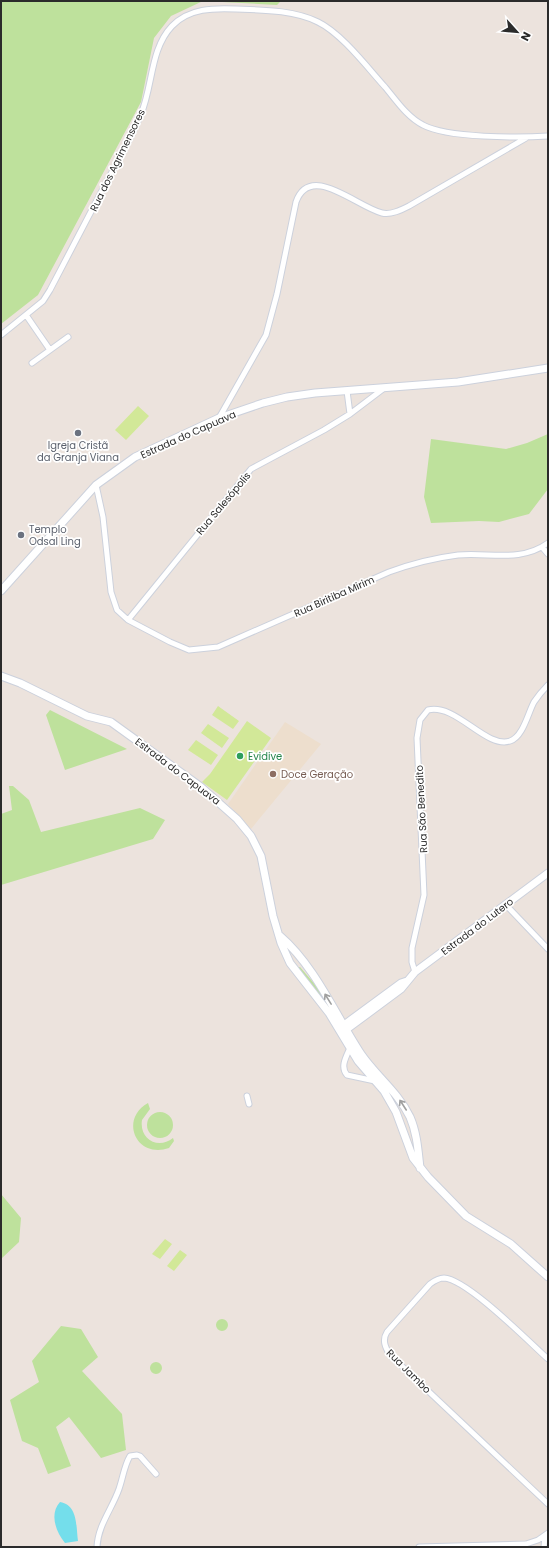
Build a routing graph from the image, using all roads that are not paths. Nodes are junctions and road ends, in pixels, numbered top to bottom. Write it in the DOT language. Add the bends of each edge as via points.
graph roads {
  1 [pos="548,136"];
  2 [pos="527,137"];
  3 [pos="26,315"];
  4 [pos="1,335"];
  5 [pos="68,337"];
  6 [pos="50,350"];
  7 [pos="32,363"];
  8 [pos="548,368"];
  9 [pos="383,389"];
  10 [pos="347,391"];
  11 [pos="350,414"];
  12 [pos="219,418"];
  13 [pos="96,485"];
  14 [pos="548,543"];
  15 [pos="542,547"];
  16 [pos="548,554"];
  17 [pos="1,591"];
  18 [pos="128,620"];
  19 [pos="1,676"];
  20 [pos="548,685"];
  21 [pos="548,873"];
  22 [pos="506,906"];
  23 [pos="280,936"];
  24 [pos="548,949"];
  25 [pos="303,962"];
  26 [pos="294,969"];
  27 [pos="415,972"];
  28 [pos="346,1027"];
  29 [pos="350,1048"];
  30 [pos="376,1081"];
  31 [pos="247,1096"];
  32 [pos="249,1104"];
  33 [pos="411,1119"];
  34 [pos="400,1123"];
  35 [pos="420,1168"];
  36 [pos="548,1277"];
  37 [pos="548,1359"];
  38 [pos="156,1474"];
  39 [pos="548,1504"];
  40 [pos="546,1535"];
  41 [pos="97,1547"];
  42 [pos="419,1547"];
  43 [pos="544,1547"];
  1 -- 2 [label="street, Rua dos Agrimensores"];
  2 -- 3 [label="street, Rua dos Agrimensores" via="441,132 421,124 410,116 327,26 316,20 258,10 200,10 172,25 162,39 142,113 131,136 50,290 43,301"];
  2 -- 12 [label="street" via="395,212 381,213 319,185 303,189 296,202 266,335"];
  3 -- 4 [label="street, Rua dos Agrimensores"];
  3 -- 6 [label="street"];
  5 -- 6 [label="street"];
  6 -- 7 [label="street"];
  8 -- 9 [label="main road, Estrada do Capuava" via="458,382"];
  9 -- 10 [label="main road, Estrada do Capuava"];
  9 -- 11 [label="street, Rua Salesópolis"];
  10 -- 11 [label="street"];
  10 -- 12 [label="main road, Estrada do Capuava" via="288,397"];
  11 -- 18 [label="street, Rua Salesópolis" via="251,469"];
  12 -- 13 [label="main road, Estrada do Capuava" via="135,457"];
  13 -- 17 [label="main road, Estrada do Capuava"];
  13 -- 18 [label="street" via="103,517 113,602 117,610"];
  14 -- 15 [label="street, Rua Biritiba Mirim"];
  15 -- 16 [label="street"];
  15 -- 18 [label="street, Rua Biritiba Mirim" via="508,557 460,555 416,562 218,648 189,650"];
  19 -- 23 [label="main road, Estrada do Capuava" via="87,716 111,722 158,754 224,807 251,836 259,851"];
  20 -- 27 [label="street, Rua São Benedito" via="535,701 516,737 510,741 504,742 484,734 440,709 428,710 420,720 418,727 424,895 412,948"];
  21 -- 22 [label="main road, Estrada do Lutero"];
  22 -- 24 [label="street"];
  22 -- 27 [label="main road, Estrada do Lutero"];
  23 -- 25 [label="main road, Estrada do Capuava"];
  23 -- 26 [label="main road, Estrada do Capuava" via="284,951"];
  25 -- 26 [label="main road" via="297,964"];
  28 -- 25 [label="main road, Estrada do Capuava, one-way"];
  26 -- 29 [label="main road, Estrada do Capuava" via="329,1013"];
  27 -- 28 [label="main road, Estrada do Lutero" via="401,989"];
  33 -- 28 [label="main road, Estrada do Capuava, one-way" via="398,1098 362,1054"];
  29 -- 30 [label="main road, Estrada do Capuava"];
  29 -- 30 [label="street" via="343,1067 347,1075"];
  30 -- 34 [label="main road, Estrada do Capuava" via="391,1102"];
  31 -- 32 [label="street"];
  33 -- 34 [label="main road" via="407,1125"];
  33 -- 35 [label="main road, Estrada do Capuava"];
  34 -- 35 [label="main road, Estrada do Capuava" via="408,1149"];
  35 -- 36 [label="main road, Estrada do Capuava" via="466,1216 511,1244"];
  37 -- 39 [label="street, Rua Jambo" via="482,1299 443,1278 430,1284 384,1337 390,1354"];
  38 -- 41 [label="street" via="140,1456 130,1456 118,1491 100,1528"];
  40 -- 42 [label="street" via="526,1544"];
  40 -- 43 [label="street"];
}
